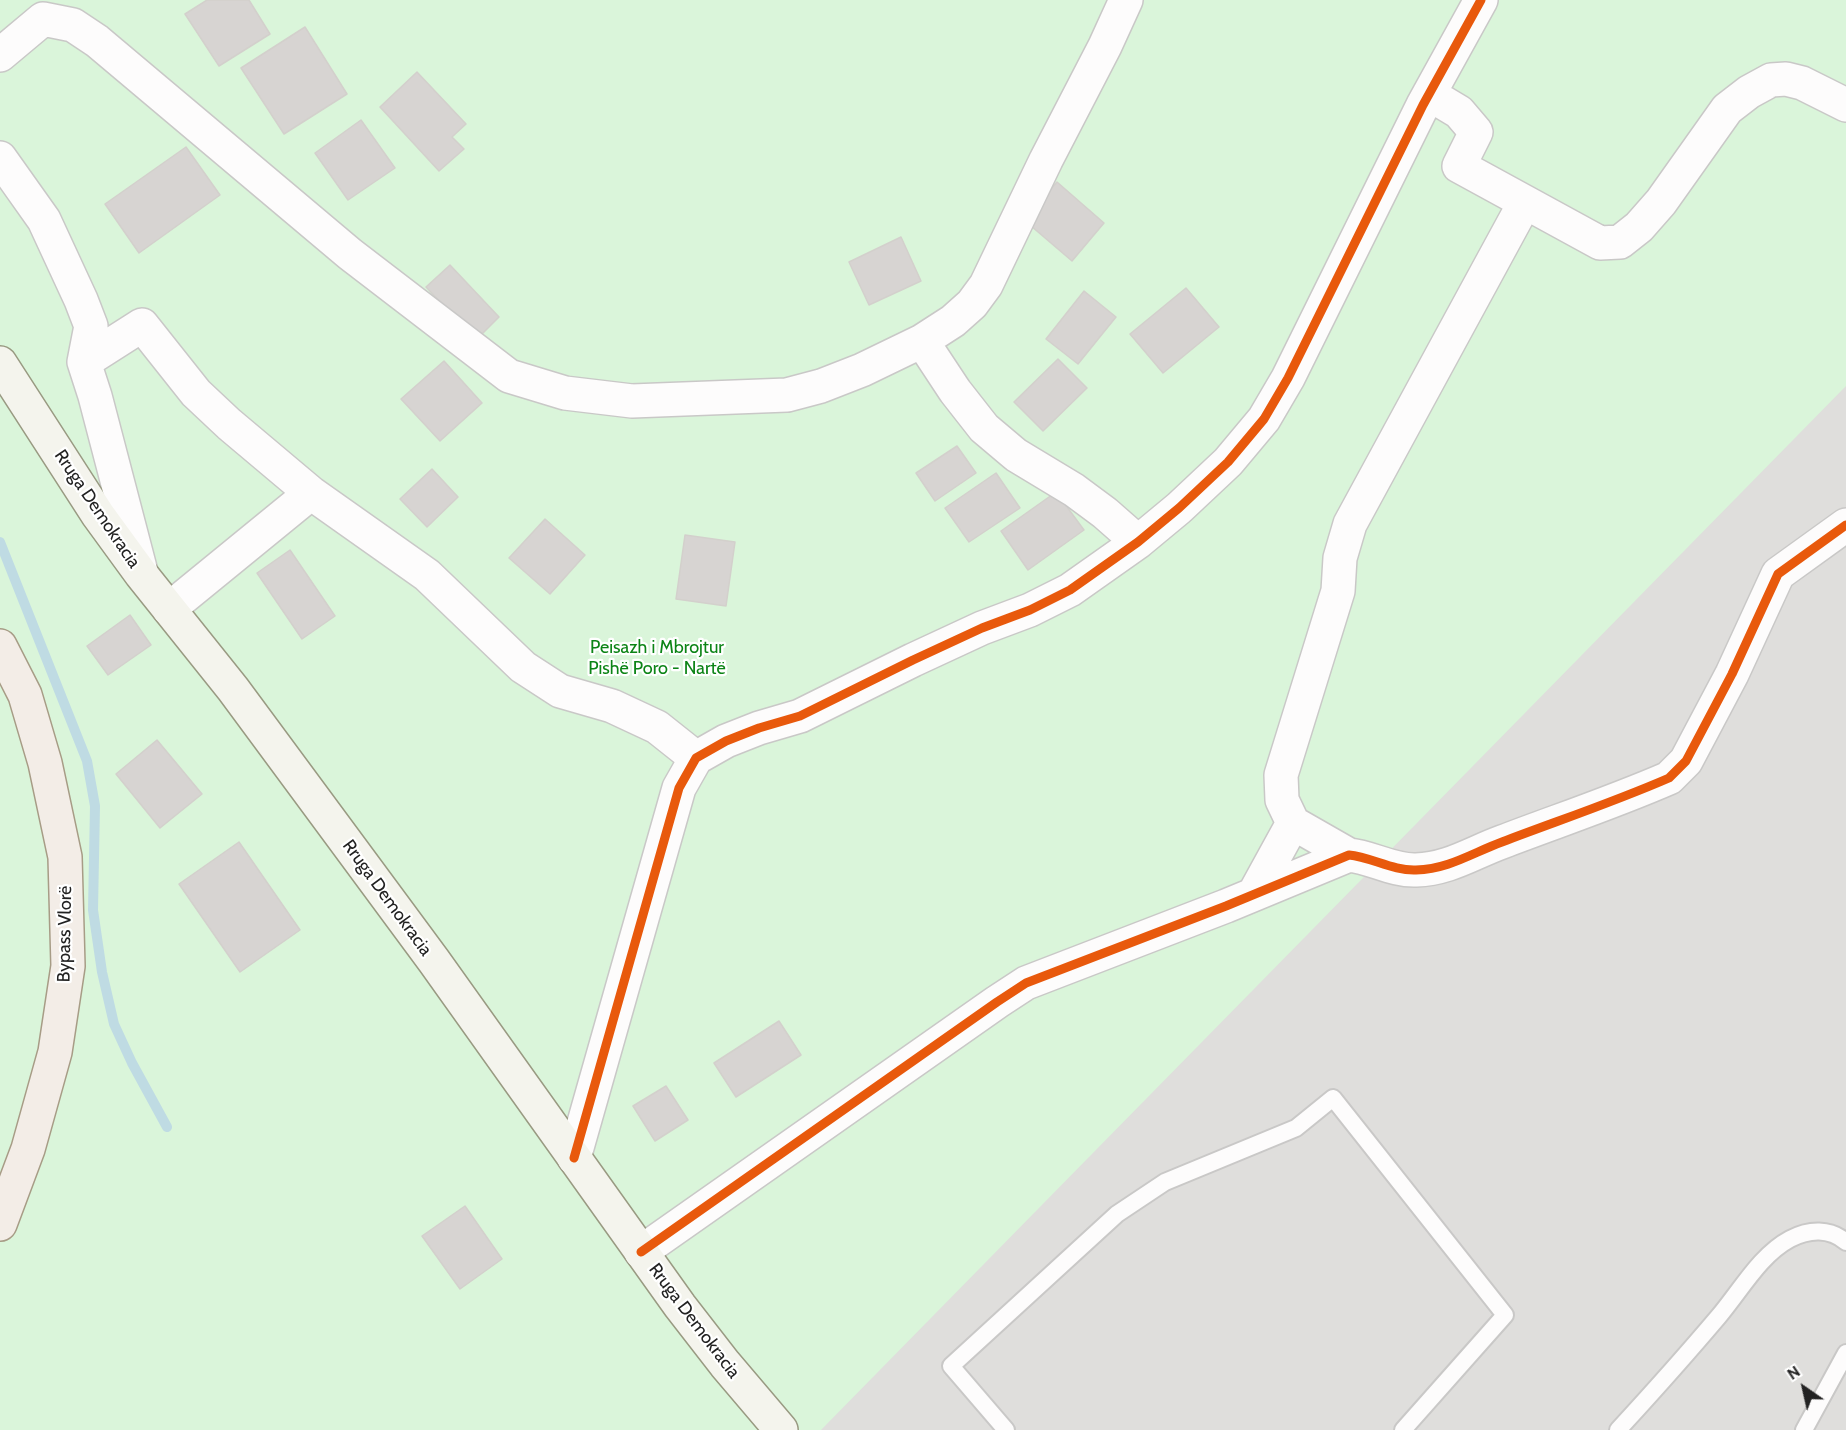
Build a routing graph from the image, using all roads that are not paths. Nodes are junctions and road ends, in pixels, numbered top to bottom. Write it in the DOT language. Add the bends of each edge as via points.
graph roads {
  1 [pos="1126,0"];
  2 [pos="1481,0"];
  3 [pos="0,55"];
  4 [pos="1429,93"];
  5 [pos="1846,105"];
  6 [pos="0,158"];
  7 [pos="1525,202"];
  8 [pos="922,341"];
  9 [pos="84,362"];
  10 [pos="0,363"];
  11 [pos="311,493"];
  12 [pos="1846,525"];
  13 [pos="1138,542"];
  14 [pos="141,574"];
  15 [pos="169,609"];
  16 [pos="0,646"];
  17 [pos="696,758"];
  18 [pos="1293,823"];
  19 [pos="1349,855"];
  20 [pos="1254,894"];
  21 [pos="574,1158"];
  22 [pos="0,1224"];
  23 [pos="1846,1242"];
  24 [pos="641,1252"];
  25 [pos="1846,1353"];
  26 [pos="779,1429"];
  27 [pos="1006,1430"];
  28 [pos="1403,1430"];
  29 [pos="1618,1430"];
  30 [pos="1804,1430"];
  1 -- 8 [label="street" via="986,285 953,321"];
  2 -- 4 [label="street"];
  3 -- 8 [label="street" via="43,19 73,25 106,48 350,254 508,376 565,393 632,402 787,395 862,370"];
  4 -- 7 [label="street" via="1459,112 1476,132 1459,166"];
  4 -- 13 [label="street" via="1264,419 1228,462"];
  5 -- 7 [label="street" via="1786,79 1771,80 1749,92 1727,109 1661,202 1620,242 1600,243"];
  6 -- 9 [label="street" via="44,220 81,300 91,326"];
  7 -- 18 [label="street" via="1350,524 1340,558 1338,591 1281,775 1282,800"];
  8 -- 13 [label="street" via="984,428 1016,455 1074,490"];
  9 -- 11 [label="street" via="142,325 196,393"];
  9 -- 14 [label="street"];
  10 -- 14 [label="main road, Rruga Demokracia"];
  11 -- 15 [label="street"];
  11 -- 17 [label="street" via="427,574 523,667 560,691 612,706 657,727"];
  12 -- 19 [label="street" via="1778,574 1686,761 1669,778 1442,867 1413,870"];
  13 -- 17 [label="street" via="1070,590 800,716 726,741"];
  14 -- 15 [label="main road, Rruga Demokracia"];
  15 -- 21 [label="main road, Rruga Demokracia" via="233,689"];
  16 -- 22 [label="main road, Bypass Vlorë" via="25,695 45,763 65,857 68,966 55,1053 28,1149"];
  17 -- 21 [label="street" via="679,788"];
  18 -- 19 [label="street"];
  18 -- 20 [label="street"];
  19 -- 20 [label="street"];
  20 -- 24 [label="street" via="1026,983"];
  21 -- 24 [label="main road, Rruga Demokracia"];
  23 -- 29 [label="lane" via="1837,1234 1817,1230 1791,1239 1765,1257 1737,1295"];
  24 -- 26 [label="main road, Rruga Demokracia" via="725,1365"];
  25 -- 30 [label="lane"];
  27 -- 28 [label="lane" via="951,1366 1117,1214 1165,1182 1296,1128 1333,1098 1505,1316"];
}
